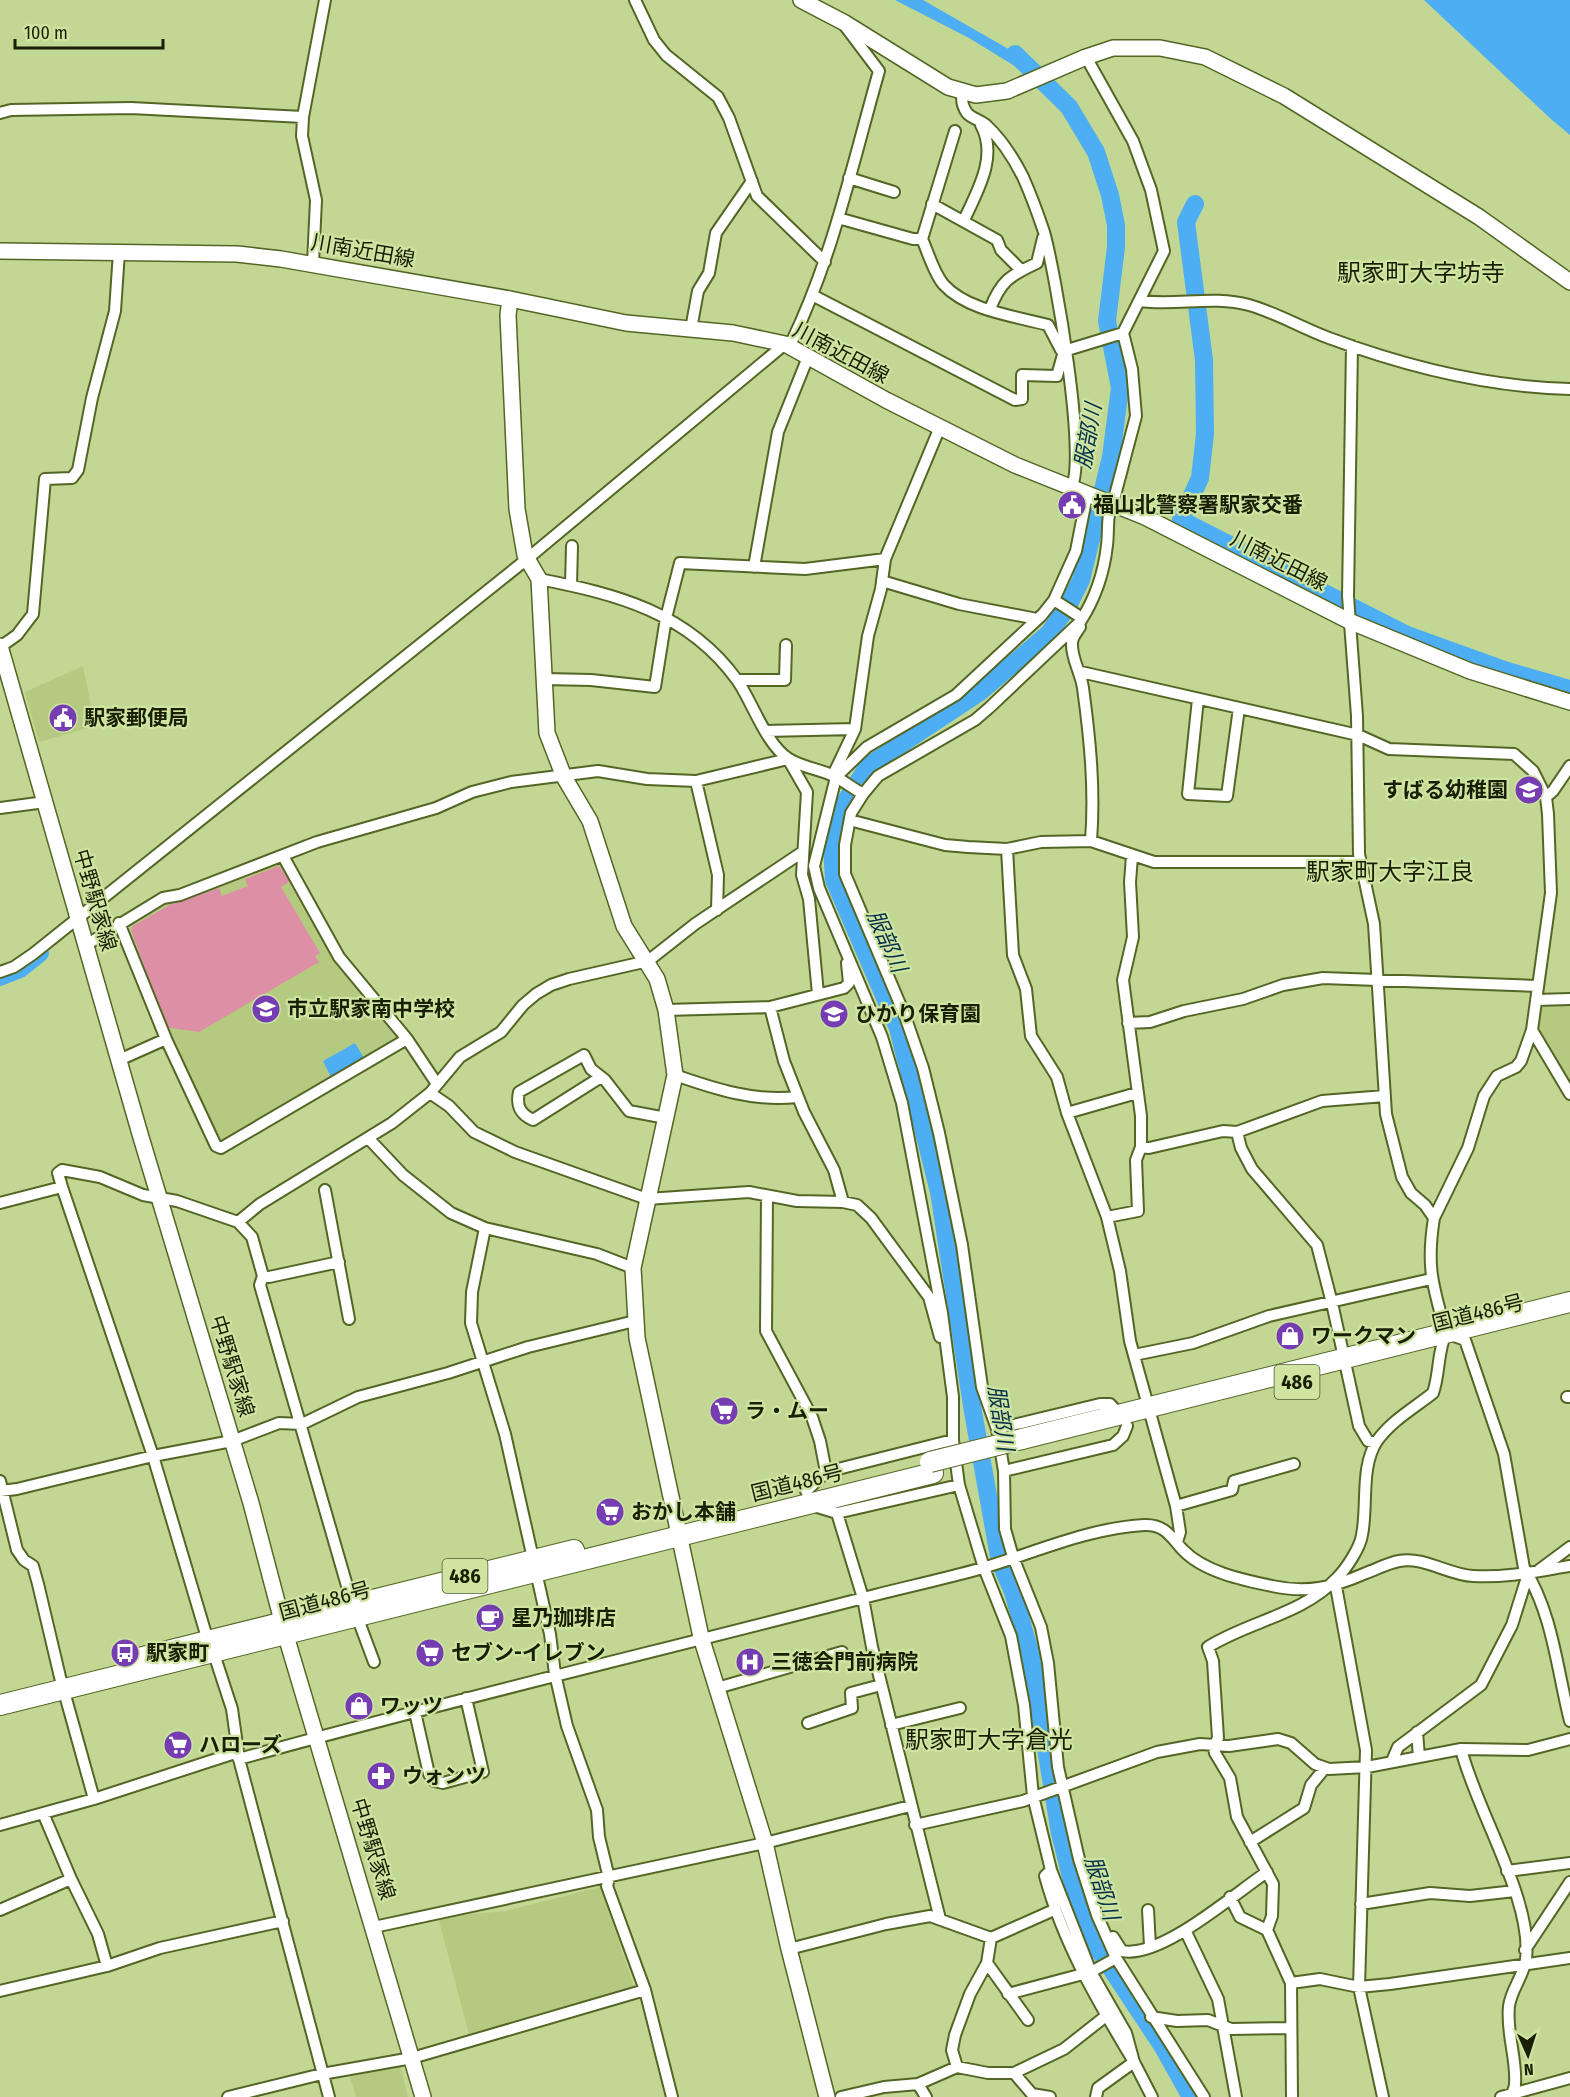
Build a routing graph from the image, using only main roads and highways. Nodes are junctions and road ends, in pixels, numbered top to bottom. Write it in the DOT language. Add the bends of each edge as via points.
graph roads {
  1 [pos="801,0"];
  2 [pos="0,251"];
  3 [pos="1570,282"];
  4 [pos="510,299"];
  5 [pos="0,647"];
  6 [pos="1570,702"];
  7 [pos="1570,1302"];
  8 [pos="1570,1314"];
  9 [pos="1443,1340"];
  10 [pos="678,1531"];
  11 [pos="284,1629"];
  12 [pos="62,1683"];
  13 [pos="0,1693"];
  14 [pos="0,1705"];
  15 [pos="423,2097"];
  16 [pos="827,2097"];
  1 -- 3 [label="main road" via="845,22 948,87 963,92 987,95 1007,91 1113,48 1160,48 1195,54 1284,96 1479,217"];
  2 -- 4 [label="main road, 川南近田線" via="237,254 313,263"];
  4 -- 6 [label="main road, 川南近田線" via="626,323 733,333 785,344 940,428 1110,502 1348,621 1470,671"];
  4 -- 10 [label="main road" via="517,509 527,559 539,579 547,733 564,777 590,820 624,926 657,979 666,1010 675,1075 633,1268 634,1321"];
  5 -- 11 [label="main road, 中野駅家線"];
  7 -- 9 [label="highway, 国道486号 / 486"];
  8 -- 9 [label="highway, 国道486号 / 486" via="1465,1341"];
  9 -- 10 [label="highway, 国道486号 / 486"];
  10 -- 11 [label="highway, 国道486号 / 486"];
  10 -- 16 [label="main road" via="701,1637 765,1843"];
  11 -- 12 [label="highway, 国道486号 / 486"];
  11 -- 15 [label="main road, 中野駅家線"];
  12 -- 13 [label="highway, 国道486号 / 486"];
  12 -- 14 [label="highway, 国道486号 / 486"];
}
